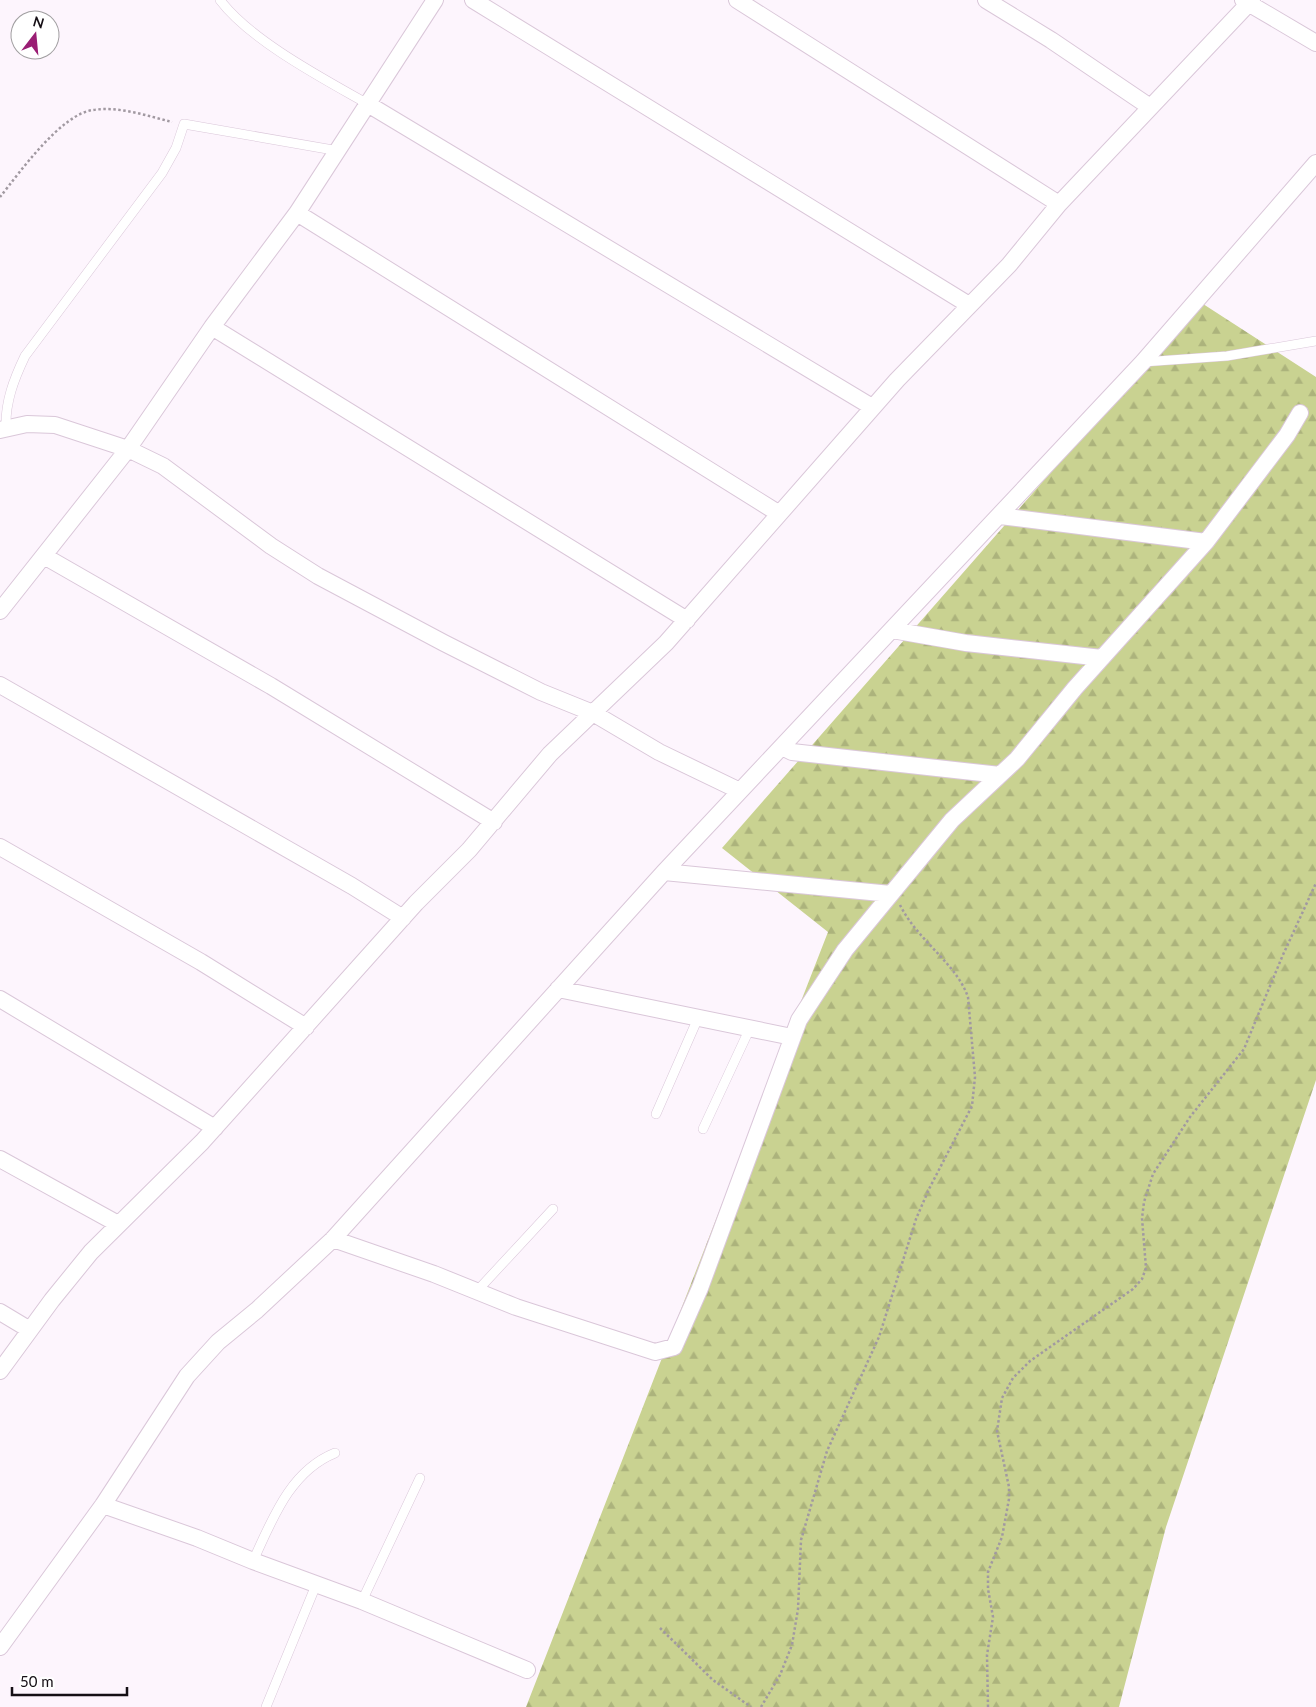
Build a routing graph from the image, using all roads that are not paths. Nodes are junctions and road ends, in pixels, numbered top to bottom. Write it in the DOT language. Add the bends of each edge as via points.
graph roads {
  1 [pos="220,0"];
  2 [pos="435,0"];
  3 [pos="473,0"];
  4 [pos="737,0"];
  5 [pos="986,0"];
  6 [pos="1248,1"];
  7 [pos="1316,43"];
  8 [pos="366,103"];
  9 [pos="1150,108"];
  10 [pos="339,151"];
  11 [pos="1316,164"];
  12 [pos="1059,204"];
  13 [pos="297,213"];
  14 [pos="969,305"];
  15 [pos="212,327"];
  16 [pos="1316,341"];
  17 [pos="1143,362"];
  18 [pos="872,407"];
  19 [pos="1300,413"];
  20 [pos="3,429"];
  21 [pos="128,449"];
  22 [pos="778,513"];
  23 [pos="1000,516"];
  24 [pos="1206,542"];
  25 [pos="44,556"];
  26 [pos="0,611"];
  27 [pos="687,620"];
  28 [pos="892,630"];
  29 [pos="1102,658"];
  30 [pos="0,686"];
  31 [pos="593,713"];
  32 [pos="782,747"];
  33 [pos="1000,775"];
  34 [pos="740,791"];
  35 [pos="494,822"];
  36 [pos="0,847"];
  37 [pos="664,872"];
  38 [pos="891,894"];
  39 [pos="403,918"];
  40 [pos="558,989"];
  41 [pos="0,999"];
  42 [pos="698,1018"];
  43 [pos="306,1027"];
  44 [pos="750,1028"];
  45 [pos="792,1037"];
  46 [pos="656,1114"];
  47 [pos="215,1128"];
  48 [pos="703,1129"];
  49 [pos="0,1159"];
  50 [pos="553,1209"];
  51 [pos="118,1224"];
  52 [pos="333,1239"];
  53 [pos="478,1291"];
  54 [pos="0,1312"];
  55 [pos="30,1330"];
  56 [pos="0,1371"];
  57 [pos="335,1452"];
  58 [pos="420,1478"];
  59 [pos="103,1506"];
  60 [pos="252,1561"];
  61 [pos="316,1585"];
  62 [pos="362,1600"];
  63 [pos="0,1647"];
  64 [pos="527,1670"];
  65 [pos="266,1707"];
  1 -- 8 [label="lane" via="239,22 314,74"];
  2 -- 8 [label="street"];
  3 -- 14 [label="street"];
  4 -- 12 [label="street"];
  5 -- 9 [label="street"];
  6 -- 7 [label="street"];
  6 -- 9 [label="street"];
  8 -- 10 [label="street"];
  8 -- 18 [label="street"];
  9 -- 12 [label="street"];
  10 -- 13 [label="street"];
  10 -- 20 [label="lane" via="184,124 176,148 162,173 25,356 11,389"];
  11 -- 17 [label="street"];
  12 -- 14 [label="street" via="1009,265"];
  13 -- 15 [label="street"];
  13 -- 22 [label="street"];
  14 -- 18 [label="street"];
  15 -- 21 [label="street"];
  15 -- 27 [label="street"];
  16 -- 17 [label="lane" via="1227,356"];
  17 -- 23 [label="street"];
  18 -- 22 [label="street"];
  19 -- 24 [label="street"];
  20 -- 21 [label="street" via="27,424 55,425"];
  21 -- 25 [label="street"];
  21 -- 31 [label="street" via="163,466 271,546 318,576 541,692"];
  22 -- 27 [label="street"];
  23 -- 24 [label="street"];
  23 -- 28 [label="street"];
  24 -- 29 [label="street"];
  25 -- 26 [label="street"];
  25 -- 35 [label="street" via="271,686"];
  27 -- 31 [label="street"];
  28 -- 29 [label="street" via="966,643"];
  28 -- 32 [label="street"];
  29 -- 33 [label="street" via="1018,759"];
  30 -- 39 [label="street"];
  31 -- 34 [label="street" via="659,752"];
  31 -- 35 [label="street" via="531,775"];
  32 -- 33 [label="street" via="792,752"];
  32 -- 34 [label="street"];
  33 -- 38 [label="street" via="952,820"];
  34 -- 37 [label="street"];
  35 -- 39 [label="street"];
  36 -- 43 [label="street" via="193,957"];
  37 -- 38 [label="street"];
  37 -- 40 [label="street"];
  38 -- 45 [label="street" via="845,950 799,1020"];
  39 -- 43 [label="street"];
  40 -- 42 [label="street"];
  40 -- 52 [label="street"];
  41 -- 47 [label="street"];
  42 -- 44 [label="street"];
  42 -- 46 [label="lane"];
  43 -- 47 [label="street"];
  44 -- 45 [label="street"];
  44 -- 48 [label="lane"];
  45 -- 53 [label="street" via="700,1288 674,1347 655,1352 516,1307"];
  47 -- 51 [label="street"];
  49 -- 51 [label="street"];
  50 -- 53 [label="lane"];
  51 -- 55 [label="street" via="71,1275"];
  52 -- 53 [label="street"];
  52 -- 59 [label="street" via="258,1310 218,1342 187,1376"];
  54 -- 55 [label="street"];
  55 -- 56 [label="street"];
  57 -- 60 [label="lane" via="323,1457 291,1487"];
  58 -- 62 [label="lane"];
  59 -- 60 [label="street" via="197,1538"];
  59 -- 63 [label="street"];
  60 -- 61 [label="street"];
  61 -- 62 [label="street"];
  61 -- 65 [label="lane"];
  62 -- 64 [label="street"];
}
